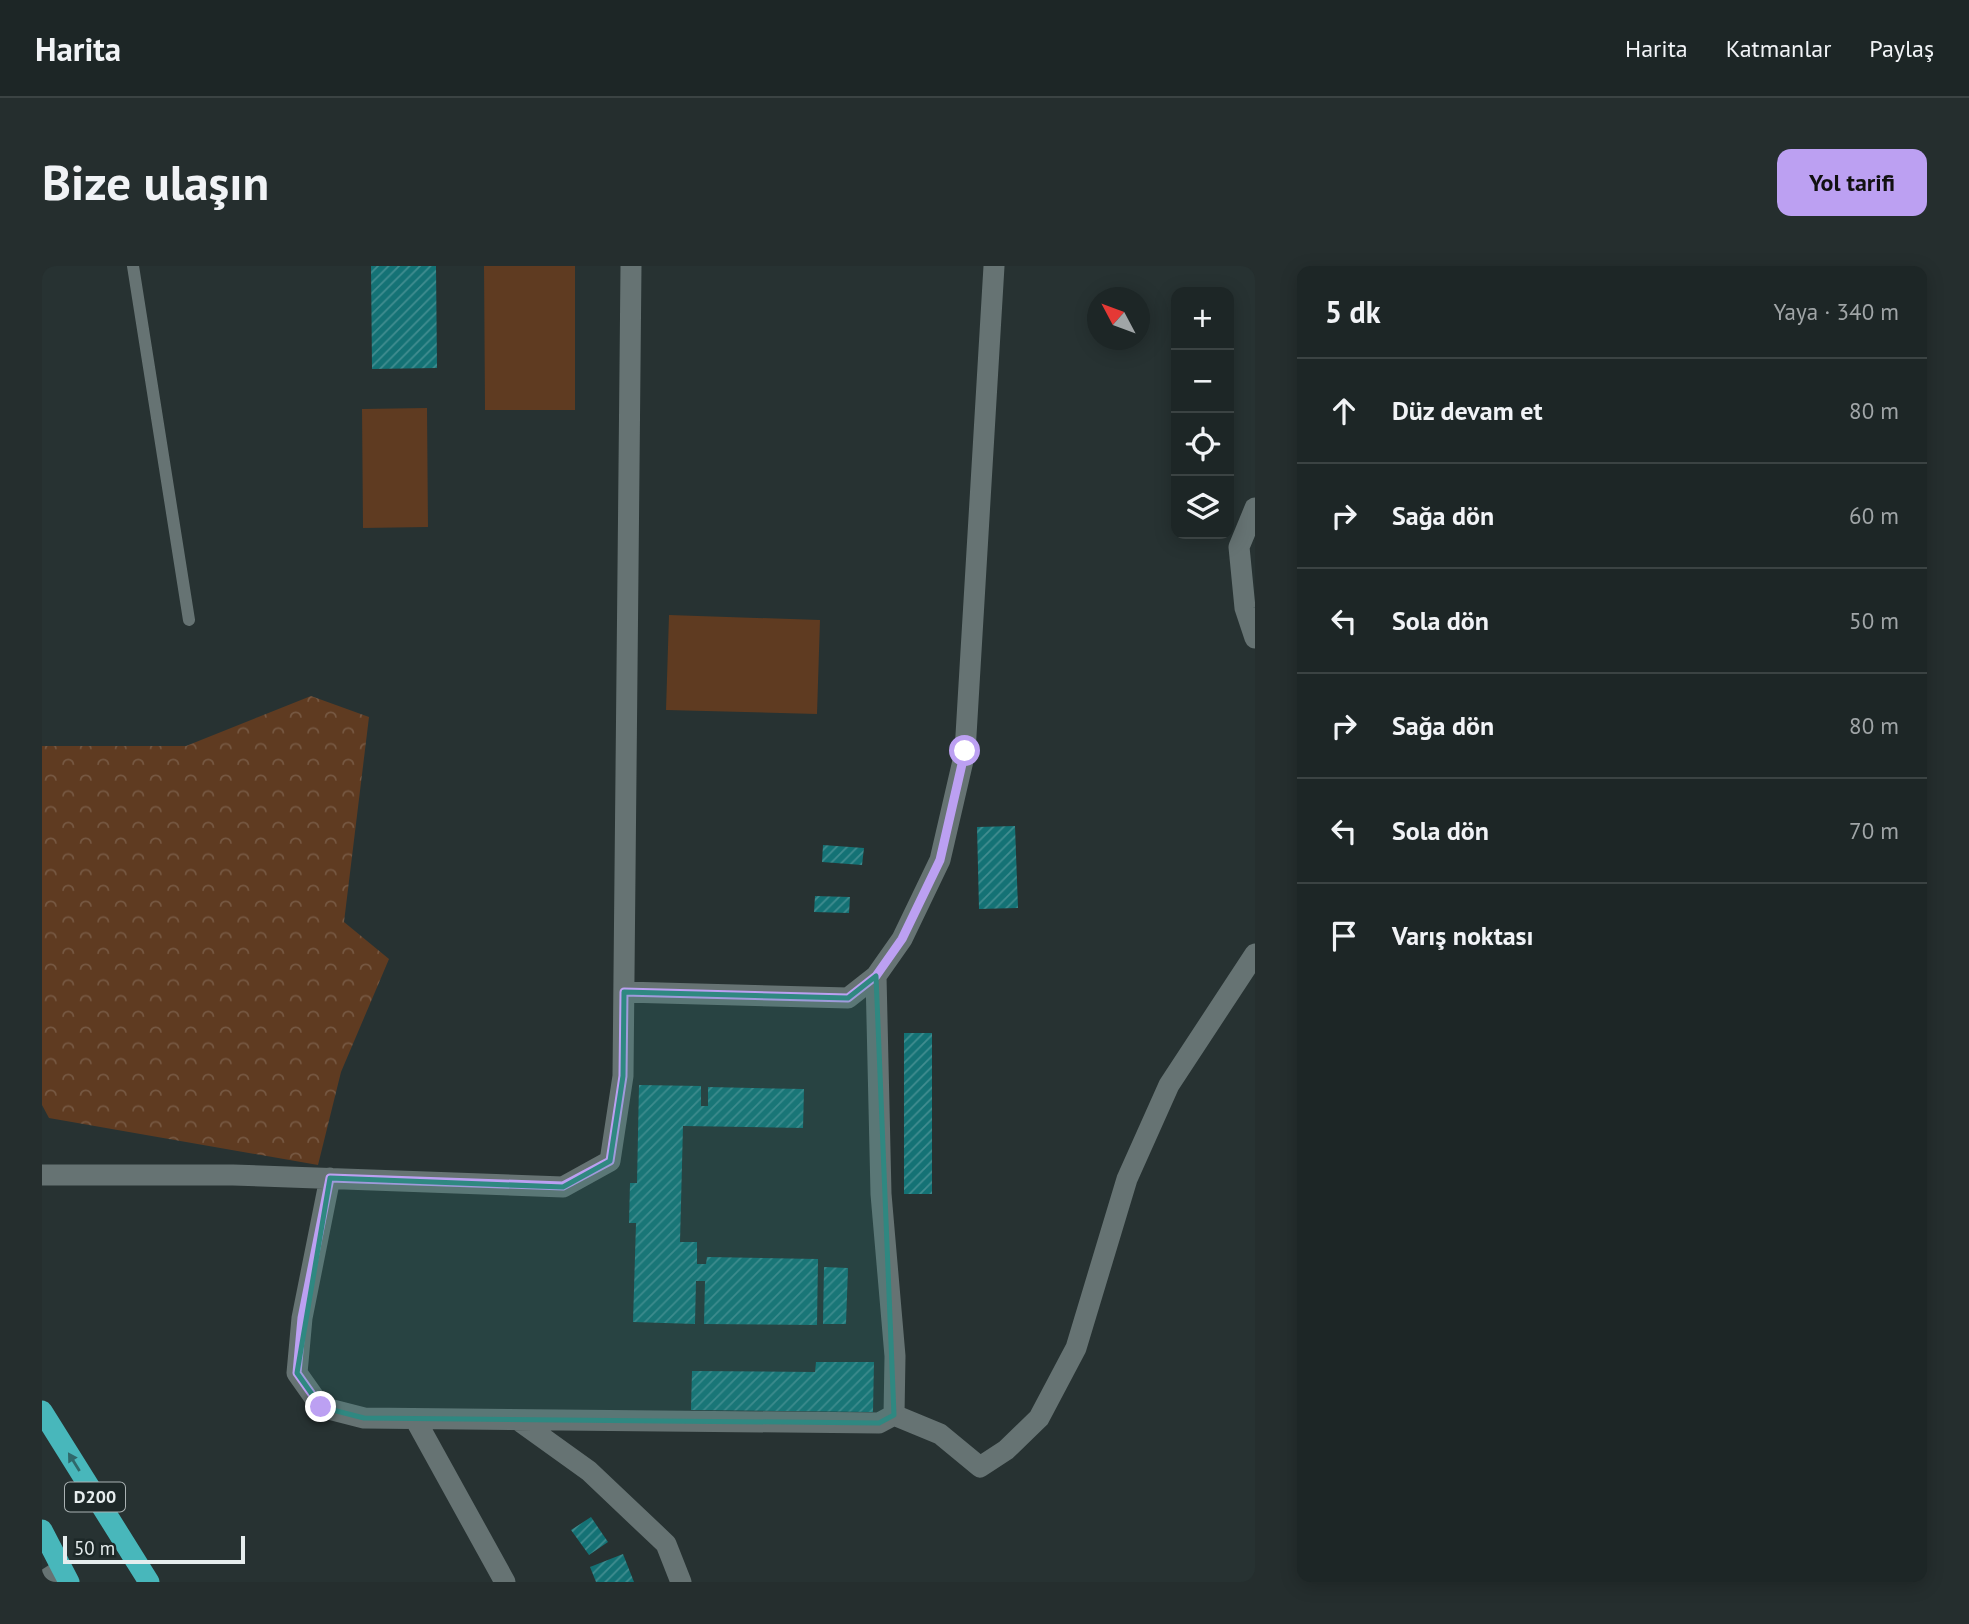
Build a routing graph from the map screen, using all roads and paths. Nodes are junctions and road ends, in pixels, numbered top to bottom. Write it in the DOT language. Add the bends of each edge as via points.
graph roads {
  1 [pos="133,266"];
  2 [pos="631,266"];
  3 [pos="995,266"];
  4 [pos="1255,508"];
  5 [pos="188,620"];
  6 [pos="1255,638"];
  7 [pos="1255,954"];
  8 [pos="876,976"];
  9 [pos="624,992"];
  10 [pos="42,1175"];
  11 [pos="330,1178"];
  12 [pos="42,1411"];
  13 [pos="894,1415"];
  14 [pos="415,1419"];
  15 [pos="518,1420"];
  16 [pos="42,1530"];
  17 [pos="65,1576"];
  18 [pos="43,1582"];
  19 [pos="149,1582"];
  20 [pos="505,1582"];
  21 [pos="681,1582"];
  1 -- 5 [label="lane"];
  2 -- 9 [label="street"];
  3 -- 8 [label="street" via="965,751 940,860 902,939"];
  4 -- 6 [label="street" via="1239,547 1245,608"];
  7 -- 13 [label="street" via="1169,1085 1127,1179 1076,1348 1039,1418 1006,1450 980,1467 940,1434"];
  8 -- 9 [label="street" via="848,998"];
  8 -- 13 [label="street" via="881,1194 895,1356"];
  9 -- 11 [label="street" via="623,1076 610,1161 563,1186"];
  10 -- 11 [label="street"];
  11 -- 14 [label="street" via="302,1318 297,1373 321,1407 364,1418"];
  19 -- 12 [label="highway, D200, one-way"];
  13 -- 15 [label="street" via="879,1423"];
  14 -- 15 [label="street"];
  14 -- 20 [label="street"];
  15 -- 21 [label="street" via="589,1471 666,1544"];
  16 -- 17 [label="highway"];
  17 -- 18 [label="street"];
}
